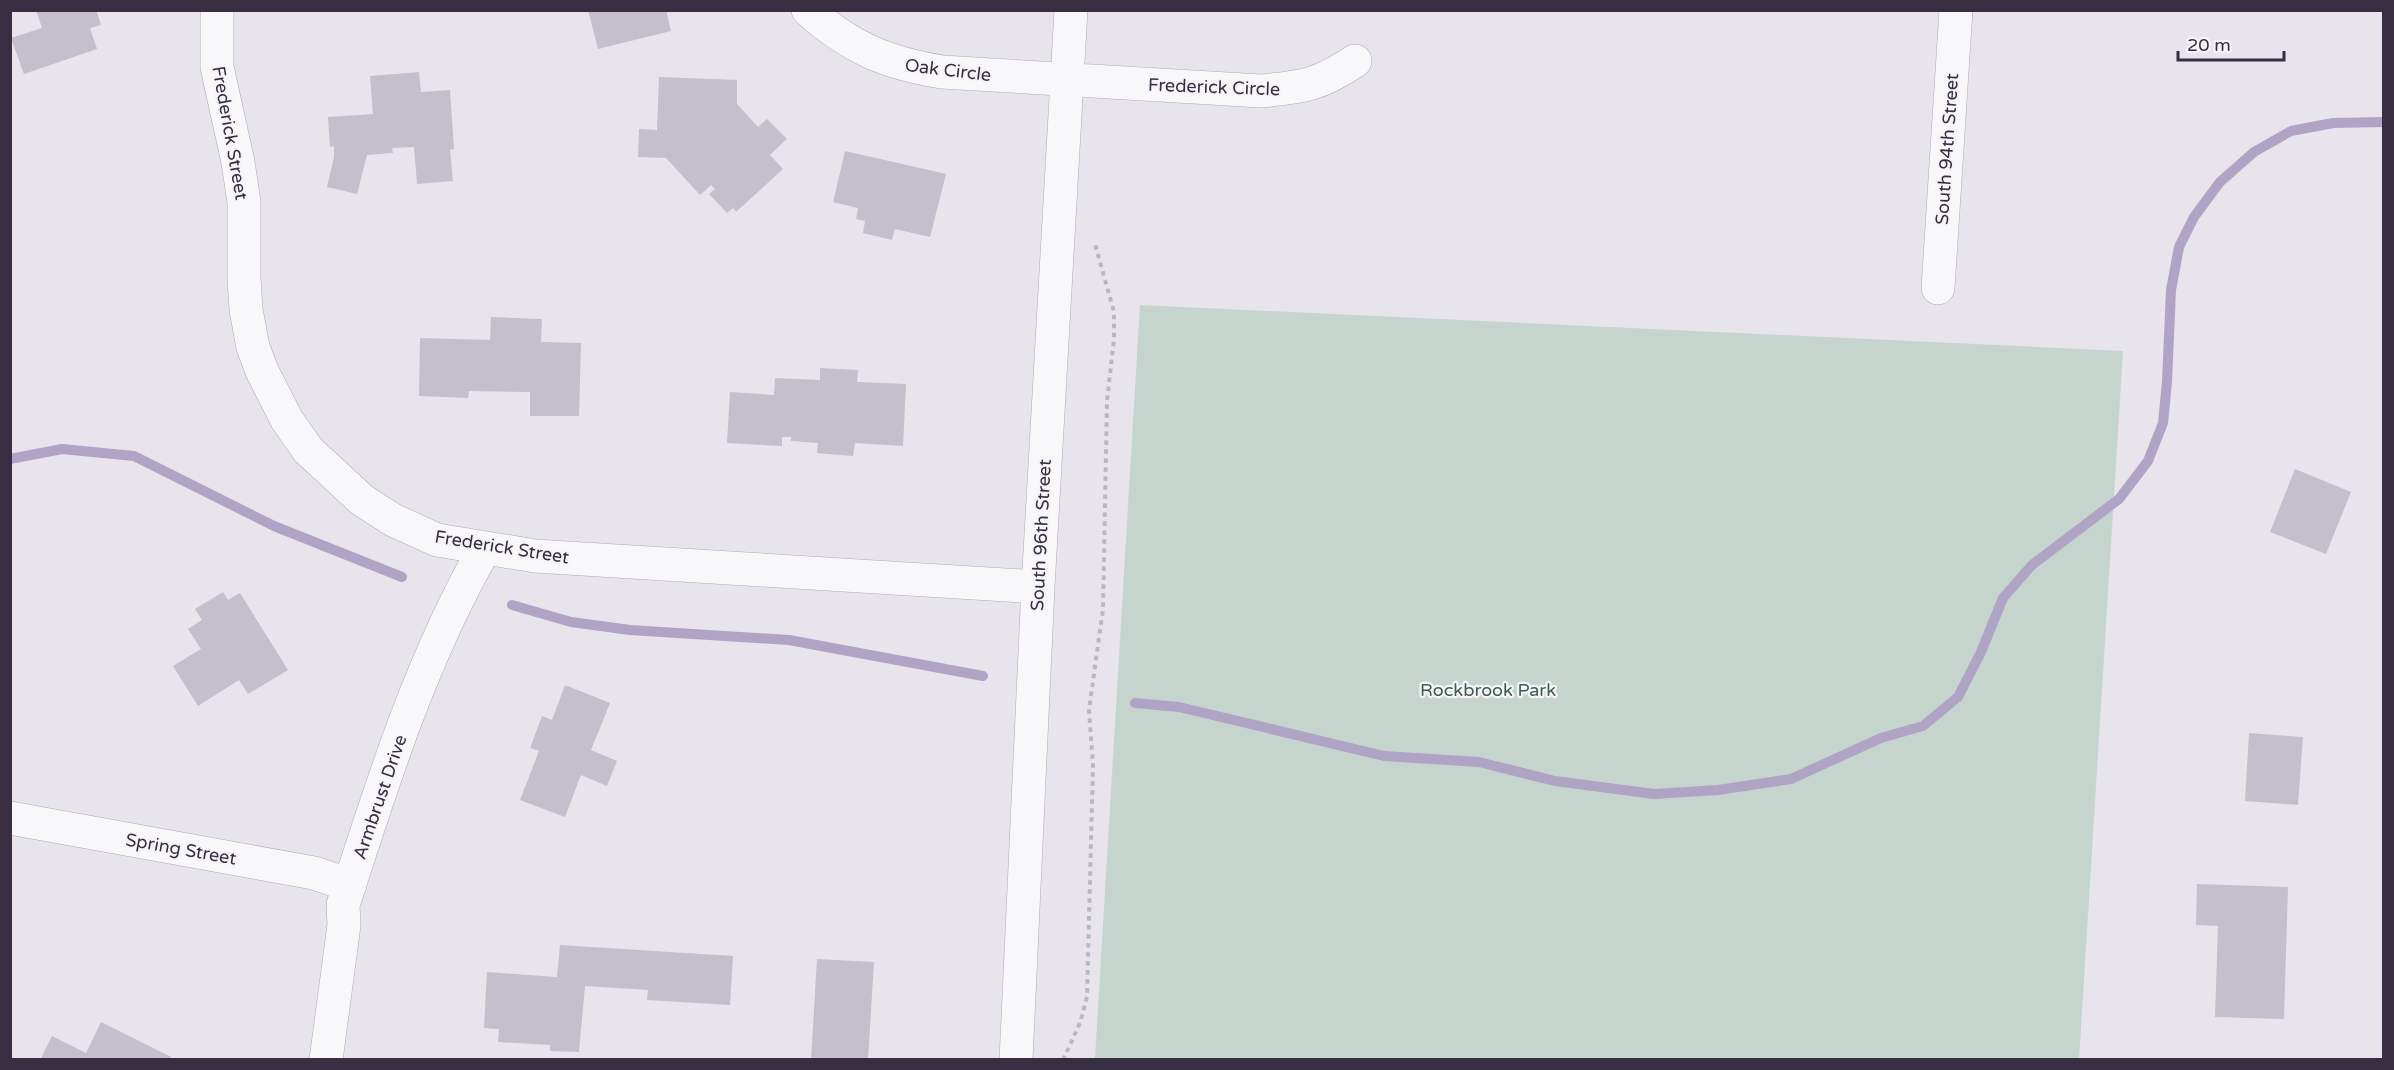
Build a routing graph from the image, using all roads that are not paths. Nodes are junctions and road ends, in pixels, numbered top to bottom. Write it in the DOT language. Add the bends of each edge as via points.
graph roads {
  1 [pos="217,10"];
  2 [pos="808,10"];
  3 [pos="1071,10"];
  4 [pos="1956,10"];
  5 [pos="1355,61"];
  6 [pos="1067,81"];
  7 [pos="1938,288"];
  8 [pos="485,548"];
  9 [pos="1038,587"];
  10 [pos="10,818"];
  11 [pos="350,885"];
  12 [pos="326,1059"];
  13 [pos="1016,1059"];
  1 -- 8 [label="street, Frederick Street" via="217,67 244,202 246,310 262,371 286,420 308,450 362,500 393,520 436,540"];
  2 -- 6 [label="street, Oak Circle" via="852,44 904,66"];
  3 -- 6 [label="street, South 96th Street"];
  4 -- 7 [label="street, South 94th Street"];
  5 -- 6 [label="street, Frederick Circle" via="1326,80 1261,91"];
  6 -- 9 [label="street, South 96th Street"];
  8 -- 9 [label="street, Frederick Street" via="536,556"];
  8 -- 11 [label="street, Armbrust Drive" via="457,600 411,707"];
  9 -- 13 [label="street, South 96th Street"];
  10 -- 11 [label="street, Spring Street" via="314,873"];
  11 -- 12 [label="street, Armbrust Drive" via="343,904 344,925"];
}
